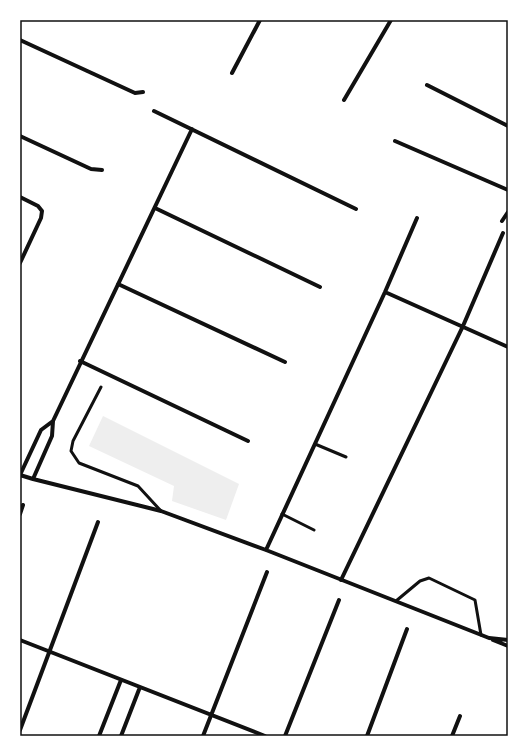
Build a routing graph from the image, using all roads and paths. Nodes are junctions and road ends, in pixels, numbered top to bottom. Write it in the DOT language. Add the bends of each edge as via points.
graph roads {
  1 [pos="260,20"];
  2 [pos="391,20"];
  3 [pos="20,40"];
  4 [pos="232,73"];
  5 [pos="427,85"];
  6 [pos="144,92"];
  7 [pos="344,100"];
  8 [pos="154,111"];
  9 [pos="508,126"];
  10 [pos="192,129"];
  11 [pos="20,136"];
  12 [pos="395,141"];
  13 [pos="102,170"];
  14 [pos="508,190"];
  15 [pos="20,197"];
  16 [pos="155,208"];
  17 [pos="356,209"];
  18 [pos="508,212"];
  19 [pos="417,218"];
  20 [pos="502,221"];
  21 [pos="503,233"];
  22 [pos="20,263"];
  23 [pos="118,284"];
  24 [pos="320,287"];
  25 [pos="385,292"];
  26 [pos="463,326"];
  27 [pos="508,347"];
  28 [pos="80,361"];
  29 [pos="285,362"];
  30 [pos="101,387"];
  31 [pos="53,421"];
  32 [pos="248,441"];
  33 [pos="315,444"];
  34 [pos="346,457"];
  35 [pos="20,475"];
  36 [pos="33,479"];
  37 [pos="23,505"];
  38 [pos="161,511"];
  39 [pos="20,514"];
  40 [pos="282,514"];
  41 [pos="98,522"];
  42 [pos="314,530"];
  43 [pos="266,550"];
  44 [pos="267,572"];
  45 [pos="342,580"];
  46 [pos="339,600"];
  47 [pos="395,602"];
  48 [pos="407,629"];
  49 [pos="481,635"];
  50 [pos="489,638"];
  51 [pos="20,640"];
  52 [pos="508,640"];
  53 [pos="508,646"];
  54 [pos="49,652"];
  55 [pos="121,680"];
  56 [pos="140,687"];
  57 [pos="211,715"];
  58 [pos="460,716"];
  59 [pos="20,730"];
  60 [pos="99,736"];
  61 [pos="121,736"];
  62 [pos="203,736"];
  63 [pos="265,736"];
  64 [pos="285,736"];
  65 [pos="367,736"];
  66 [pos="452,736"];
  1 -- 4 [label="street"];
  2 -- 7 [label="street"];
  3 -- 6 [label="street" via="135,93"];
  5 -- 9 [label="street"];
  8 -- 10 [label="street"];
  10 -- 16 [label="street"];
  10 -- 17 [label="street"];
  11 -- 13 [label="street" via="91,169"];
  12 -- 14 [label="street"];
  15 -- 22 [label="street" via="38,206 42,211"];
  16 -- 23 [label="street"];
  16 -- 24 [label="street"];
  18 -- 20 [label="street"];
  19 -- 25 [label="street"];
  21 -- 26 [label="street"];
  23 -- 28 [label="street"];
  23 -- 29 [label="street"];
  25 -- 26 [label="street"];
  25 -- 33 [label="street"];
  26 -- 27 [label="street"];
  26 -- 45 [label="street"];
  28 -- 31 [label="street"];
  28 -- 32 [label="street"];
  30 -- 38 [label="lane" via="71,451 79,463 138,486"];
  31 -- 35 [label="street" via="41,430"];
  31 -- 36 [label="street" via="52,436"];
  33 -- 34 [label="lane"];
  33 -- 40 [label="street"];
  35 -- 36 [label="street"];
  36 -- 38 [label="street"];
  37 -- 39 [label="street"];
  38 -- 43 [label="street"];
  40 -- 42 [label="lane"];
  40 -- 43 [label="street"];
  41 -- 54 [label="street"];
  43 -- 45 [label="street"];
  44 -- 57 [label="street"];
  45 -- 47 [label="street"];
  46 -- 64 [label="street"];
  47 -- 49 [label="street"];
  47 -- 49 [label="lane" via="420,581 428,578 475,600"];
  48 -- 65 [label="street"];
  49 -- 50 [label="street"];
  50 -- 52 [label="street"];
  50 -- 53 [label="street"];
  51 -- 54 [label="street"];
  54 -- 55 [label="street"];
  54 -- 59 [label="street"];
  55 -- 56 [label="street"];
  55 -- 60 [label="street"];
  56 -- 57 [label="street"];
  56 -- 61 [label="street"];
  57 -- 62 [label="street"];
  57 -- 63 [label="street"];
  58 -- 66 [label="street"];
}
